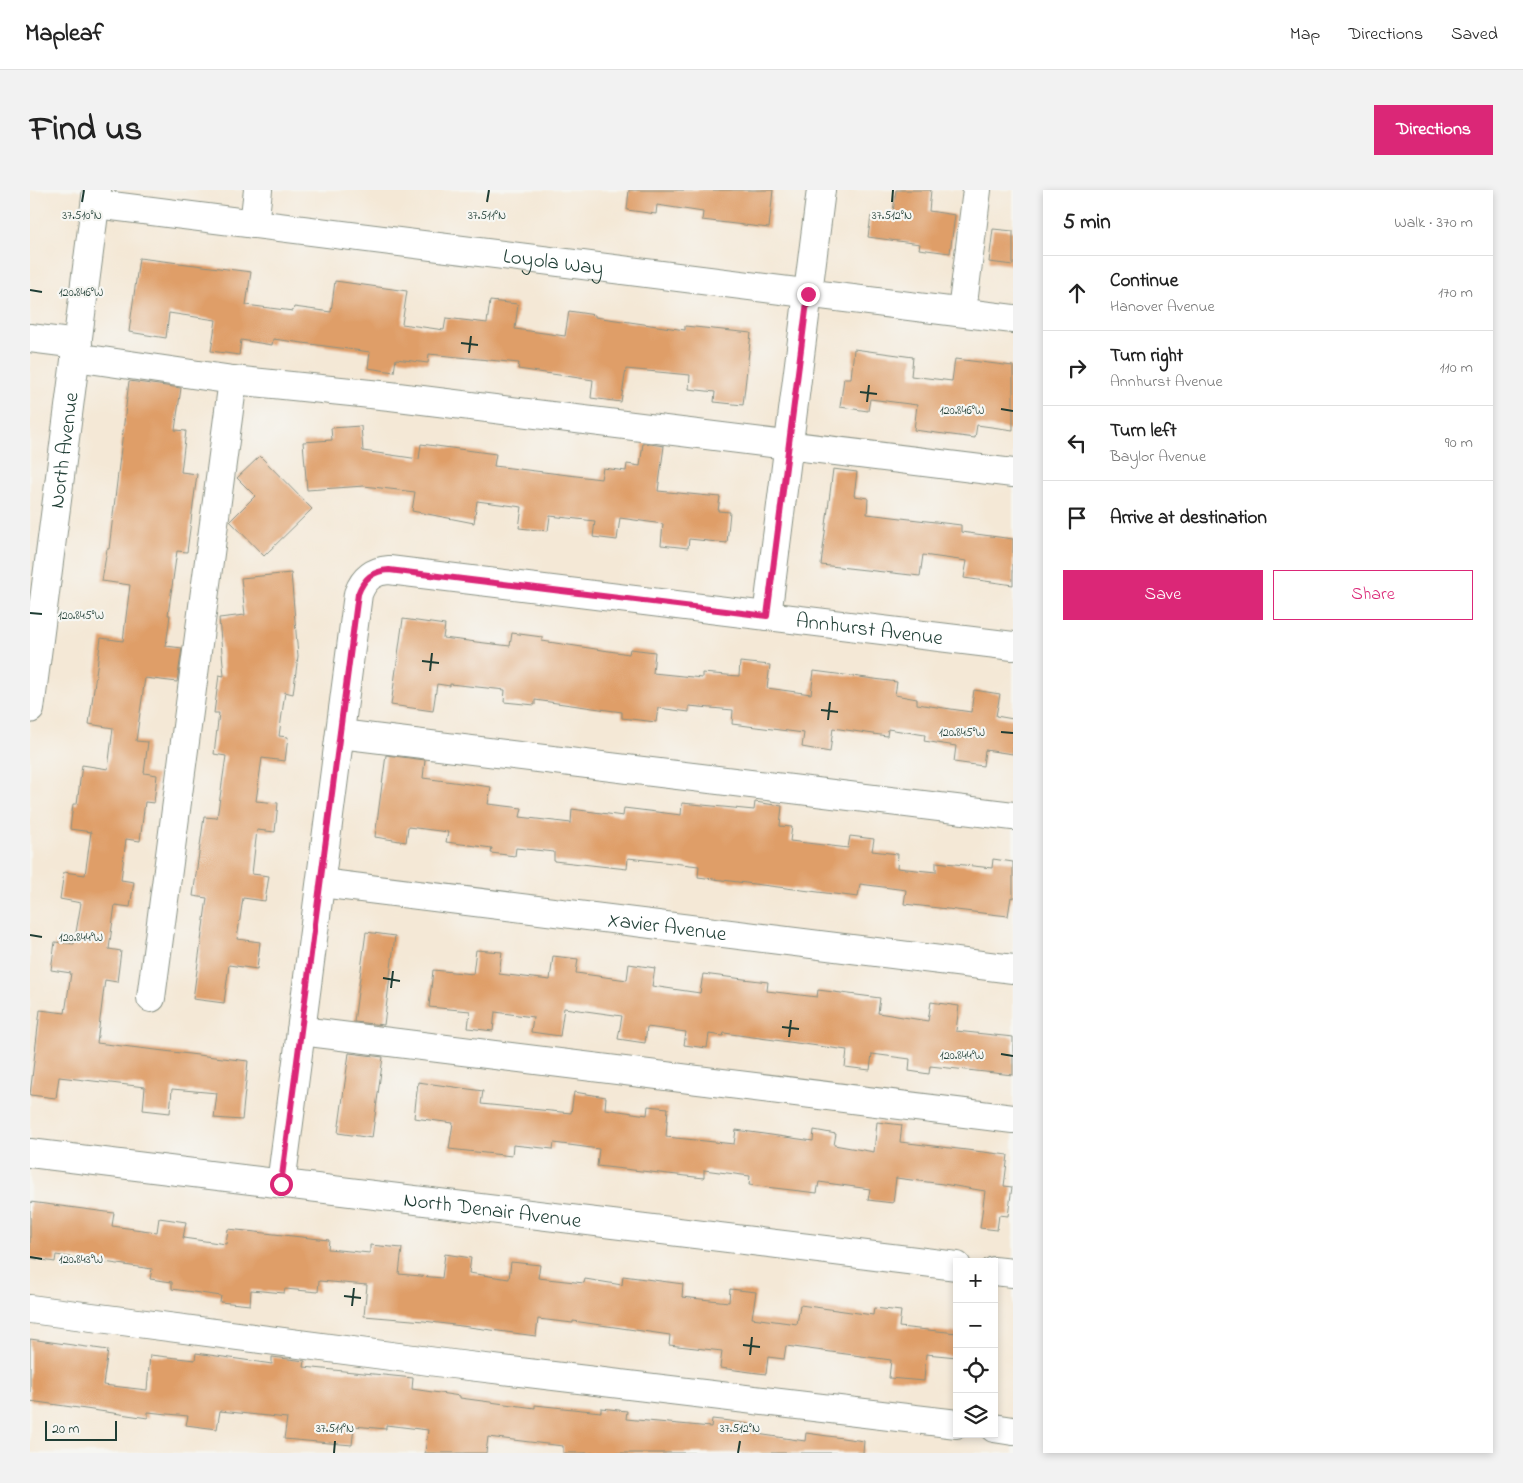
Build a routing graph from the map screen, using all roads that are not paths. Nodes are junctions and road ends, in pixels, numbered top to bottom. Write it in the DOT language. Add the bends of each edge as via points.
graph roads {
  1 [pos="258,190"];
  2 [pos="821,190"];
  3 [pos="978,190"];
  4 [pos="96,197"];
  5 [pos="254,224"];
  6 [pos="808,294"];
  7 [pos="962,312"];
  8 [pos="1013,319"];
  9 [pos="30,338"];
  10 [pos="76,351"];
  11 [pos="233,380"];
  12 [pos="789,446"];
  13 [pos="1013,473"];
  14 [pos="767,616"];
  15 [pos="1013,646"];
  16 [pos="30,709"];
  17 [pos="340,734"];
  18 [pos="1013,816"];
  19 [pos="321,883"];
  20 [pos="1013,969"];
  21 [pos="151,998"];
  22 [pos="301,1032"];
  23 [pos="1013,1119"];
  24 [pos="30,1153"];
  25 [pos="281,1184"];
  26 [pos="953,1266"];
  27 [pos="998,1271"];
  28 [pos="1013,1273"];
  29 [pos="30,1309"];
  30 [pos="953,1424"];
  31 [pos="998,1429"];
  32 [pos="1013,1431"];
  1 -- 5 [label="street"];
  2 -- 6 [label="street"];
  3 -- 7 [label="street"];
  4 -- 5 [label="street, Loyola Way"];
  4 -- 10 [label="street, North Avenue"];
  5 -- 6 [label="street, Loyola Way"];
  6 -- 7 [label="street, Loyola Way"];
  6 -- 12 [label="street"];
  7 -- 8 [label="street, Loyola Way"];
  9 -- 10 [label="street"];
  10 -- 11 [label="street"];
  10 -- 16 [label="street, North Avenue"];
  11 -- 12 [label="street"];
  11 -- 21 [label="street"];
  12 -- 13 [label="street"];
  12 -- 14 [label="street"];
  14 -- 15 [label="street, Annhurst Avenue"];
  14 -- 17 [label="street, Annhurst Avenue" via="379,571 369,575 358,594"];
  17 -- 18 [label="street"];
  17 -- 19 [label="street"];
  19 -- 20 [label="street, Xavier Avenue"];
  19 -- 22 [label="street"];
  22 -- 23 [label="street"];
  22 -- 25 [label="street"];
  24 -- 25 [label="street, North Denair Avenue"];
  25 -- 26 [label="street, North Denair Avenue"];
  27 -- 28 [label="street"];
  29 -- 30 [label="street" via="452,1364"];
  31 -- 32 [label="street"];
}
